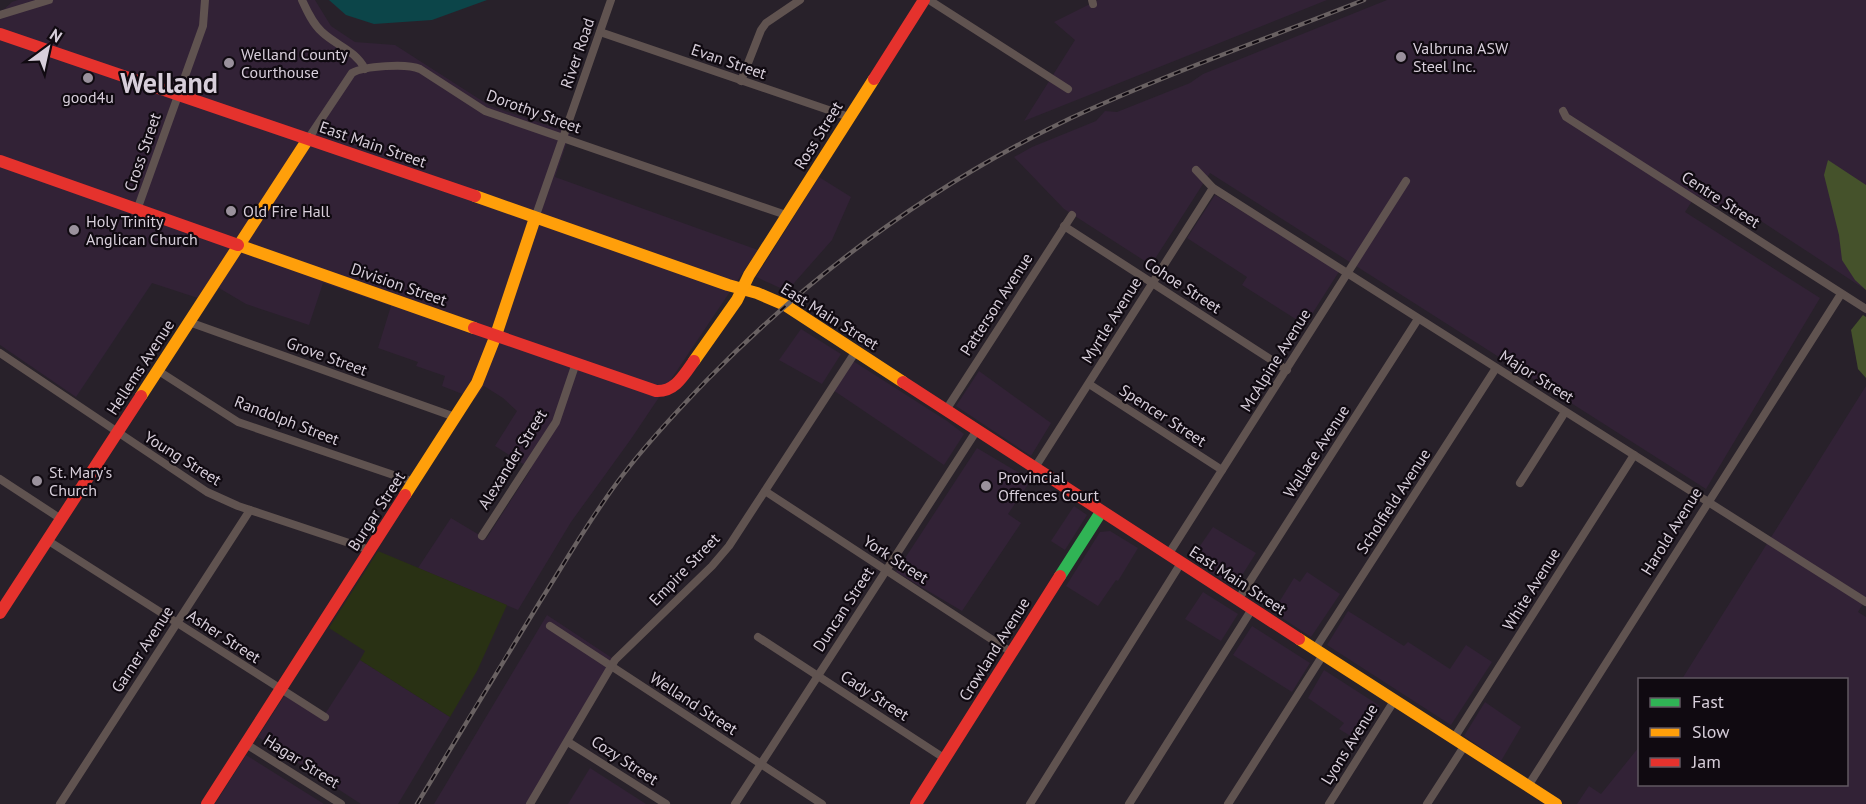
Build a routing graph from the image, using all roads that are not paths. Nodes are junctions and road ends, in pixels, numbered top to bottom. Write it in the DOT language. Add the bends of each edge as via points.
graph roads {
  1 [pos="49,0"];
  2 [pos="205,0"];
  3 [pos="302,0"];
  4 [pos="611,0"];
  5 [pos="800,0"];
  6 [pos="924,0"];
  7 [pos="928,0"];
  8 [pos="0,15"];
  9 [pos="600,32"];
  10 [pos="0,34"];
  11 [pos="365,69"];
  12 [pos="741,81"];
  13 [pos="1068,89"];
  14 [pos="177,94"];
  15 [pos="1563,111"];
  16 [pos="849,117"];
  17 [pos="563,138"];
  18 [pos="308,139"];
  19 [pos="0,161"];
  20 [pos="1196,170"];
  21 [pos="1406,181"];
  22 [pos="1213,188"];
  23 [pos="137,210"];
  24 [pos="786,215"];
  25 [pos="1072,215"];
  26 [pos="535,218"];
  27 [pos="1064,226"];
  28 [pos="591,237"];
  29 [pos="238,246"];
  30 [pos="527,246"];
  31 [pos="1347,274"];
  32 [pos="1153,283"];
  33 [pos="742,289"];
  34 [pos="1841,294"];
  35 [pos="1866,309"];
  36 [pos="1418,319"];
  37 [pos="189,322"];
  38 [pos="496,335"];
  39 [pos="856,351"];
  40 [pos="0,353"];
  41 [pos="576,363"];
  42 [pos="1496,368"];
  43 [pos="158,370"];
  44 [pos="1287,370"];
  45 [pos="1089,384"];
  46 [pos="946,410"];
  47 [pos="1565,412"];
  48 [pos="455,417"];
  49 [pos="977,430"];
  50 [pos="116,433"];
  51 [pos="1634,455"];
  52 [pos="1035,469"];
  53 [pos="1222,470"];
  54 [pos="0,479"];
  55 [pos="414,482"];
  56 [pos="1520,483"];
  57 [pos="765,491"];
  58 [pos="1708,502"];
  59 [pos="250,510"];
  60 [pos="1101,512"];
  61 [pos="60,519"];
  62 [pos="482,536"];
  63 [pos="47,540"];
  64 [pos="370,550"];
  65 [pos="1168,555"];
  66 [pos="1181,563"];
  67 [pos="886,570"];
  68 [pos="1238,600"];
  69 [pos="1866,602"];
  70 [pos="1,608"];
  71 [pos="1252,609"];
  72 [pos="177,623"];
  73 [pos="550,626"];
  74 [pos="758,637"];
  75 [pos="1011,652"];
  76 [pos="1319,652"];
  77 [pos="613,667"];
  78 [pos="818,676"];
  79 [pos="280,690"];
  80 [pos="1394,701"];
  81 [pos="324,717"];
  82 [pos="568,742"];
  83 [pos="1459,742"];
  84 [pos="246,744"];
  85 [pos="945,758"];
  86 [pos="761,764"];
  87 [pos="1528,786"];
  88 [pos="60,804"];
  89 [pos="207,804"];
  90 [pos="341,804"];
  91 [pos="531,804"];
  92 [pos="666,804"];
  93 [pos="735,804"];
  94 [pos="822,804"];
  95 [pos="916,804"];
  96 [pos="1030,804"];
  97 [pos="1129,804"];
  98 [pos="1228,804"];
  99 [pos="1329,804"];
  100 [pos="1427,804"];
  101 [pos="1556,804"];
  1 -- 8 [label="street"];
  2 -- 14 [label="street, Cross Street" via="204,22"];
  3 -- 11 [label="street" via="316,26 356,56"];
  4 -- 9 [label="street, River Road"];
  5 -- 12 [label="street" via="766,23"];
  6 -- 16 [label="main road, Ross Street"];
  7 -- 13 [label="street"];
  9 -- 12 [label="street, Evan Street"];
  9 -- 17 [label="street, River Road"];
  10 -- 14 [label="main road, East Main Street"];
  11 -- 17 [label="street, Dorothy Street" via="415,67 485,111"];
  11 -- 18 [label="street" via="348,77"];
  12 -- 16 [label="street, Evan Street"];
  14 -- 18 [label="main road, East Main Street"];
  14 -- 23 [label="street, Cross Street"];
  15 -- 34 [label="street, Centre Street" via="1566,117"];
  16 -- 24 [label="main road, Ross Street"];
  17 -- 24 [label="street, Dorothy Street"];
  17 -- 26 [label="street, River Road"];
  18 -- 26 [label="main road, East Main Street"];
  18 -- 29 [label="main road, Hellems Avenue"];
  19 -- 23 [label="main road, Division Street"];
  20 -- 22 [label="street, Major Street"];
  21 -- 31 [label="street, McAlpine Avenue"];
  22 -- 31 [label="street, Major Street"];
  22 -- 32 [label="street, Myrtle Avenue"];
  23 -- 29 [label="main road, Division Street"];
  24 -- 33 [label="main road, Ross Street"];
  25 -- 27 [label="street, Patterson Avenue"];
  26 -- 28 [label="main road, East Main Street"];
  26 -- 30 [label="main road, Burgar Street"];
  27 -- 32 [label="street, Cohoe Street"];
  27 -- 46 [label="street, Patterson Avenue"];
  28 -- 30 [label="main road" via="548,227 538,231"];
  28 -- 33 [label="main road, East Main Street"];
  29 -- 37 [label="main road, Hellems Avenue"];
  29 -- 38 [label="main road, Division Street"];
  30 -- 38 [label="main road, Burgar Street"];
  31 -- 36 [label="street, Major Street"];
  31 -- 44 [label="street, McAlpine Avenue"];
  32 -- 44 [label="street, Cohoe Street"];
  32 -- 45 [label="street, Myrtle Avenue"];
  33 -- 39 [label="main road, East Main Street" via="785,305"];
  33 -- 41 [label="main road, Division Street" via="670,391 651,390"];
  34 -- 35 [label="street, Centre Street"];
  34 -- 58 [label="street, Harold Avenue"];
  36 -- 42 [label="street, Major Street"];
  36 -- 68 [label="street, Wallace Avenue"];
  37 -- 43 [label="main road, Hellems Avenue"];
  37 -- 48 [label="street, Grove Street"];
  38 -- 41 [label="main road, Division Street"];
  38 -- 48 [label="main road, Burgar Street" via="478,381"];
  39 -- 46 [label="main road, East Main Street"];
  39 -- 57 [label="street, Empire Street"];
  40 -- 50 [label="street, Young Street"];
  41 -- 62 [label="street, Alexander Street" via="556,422"];
  42 -- 47 [label="street, Major Street"];
  42 -- 76 [label="street, Scholfield Avenue"];
  43 -- 50 [label="main road, Hellems Avenue"];
  43 -- 55 [label="street, Randolph Street" via="238,422"];
  44 -- 53 [label="street, McAlpine Avenue"];
  45 -- 52 [label="street, Myrtle Avenue"];
  45 -- 53 [label="street, Spencer Street"];
  46 -- 49 [label="main road, East Main Street"];
  47 -- 51 [label="street, Major Street"];
  47 -- 56 [label="street"];
  48 -- 55 [label="main road, Burgar Street"];
  49 -- 52 [label="main road, East Main Street"];
  49 -- 67 [label="street, Duncan Street"];
  50 -- 59 [label="street, Young Street" via="197,487"];
  50 -- 61 [label="main road, Hellems Avenue"];
  51 -- 58 [label="street, Major Street"];
  51 -- 83 [label="street, White Avenue"];
  52 -- 60 [label="main road, East Main Street"];
  53 -- 65 [label="street, McAlpine Avenue"];
  54 -- 61 [label="street"];
  55 -- 64 [label="main road, Burgar Street"];
  57 -- 67 [label="street, York Street"];
  57 -- 77 [label="street, Empire Street" via="719,558 630,644"];
  58 -- 69 [label="street, Major Street"];
  58 -- 87 [label="street, Harold Avenue"];
  59 -- 64 [label="street, Young Street"];
  59 -- 72 [label="street, Garner Avenue"];
  60 -- 65 [label="main road, East Main Street"];
  60 -- 75 [label="main road, Crowland Avenue"];
  61 -- 63 [label="main road, Hellems Avenue"];
  63 -- 70 [label="main road, Hellems Avenue"];
  63 -- 72 [label="street, Asher Street"];
  64 -- 79 [label="main road, Burgar Street"];
  65 -- 66 [label="main road, East Main Street"];
  66 -- 68 [label="main road, East Main Street"];
  66 -- 96 [label="street"];
  67 -- 75 [label="street, York Street"];
  67 -- 78 [label="street, Duncan Street"];
  68 -- 71 [label="main road, East Main Street"];
  71 -- 76 [label="main road, East Main Street"];
  71 -- 97 [label="street"];
  72 -- 79 [label="street, Asher Street"];
  72 -- 88 [label="street, Garner Avenue"];
  73 -- 77 [label="street, Welland Street"];
  74 -- 78 [label="street, Cady Street"];
  75 -- 85 [label="main road, Crowland Avenue"];
  76 -- 80 [label="main road, East Main Street"];
  76 -- 98 [label="street, Scholfield Avenue"];
  77 -- 82 [label="street, Empire Street"];
  77 -- 86 [label="street, Welland Street"];
  78 -- 85 [label="street, Cady Street"];
  78 -- 86 [label="street, Duncan Street"];
  79 -- 81 [label="street, Asher Street"];
  79 -- 84 [label="main road, Burgar Street"];
  80 -- 83 [label="main road, East Main Street"];
  80 -- 99 [label="street, Lyons Avenue"];
  82 -- 91 [label="street, Empire Street"];
  82 -- 92 [label="street, Cozy Street"];
  83 -- 87 [label="main road, East Main Street"];
  83 -- 100 [label="street, White Avenue"];
  84 -- 89 [label="main road, Burgar Street"];
  84 -- 90 [label="street, Hagar Street"];
  85 -- 95 [label="main road, Crowland Avenue"];
  86 -- 93 [label="street, Duncan Street"];
  86 -- 94 [label="street, Welland Street"];
  87 -- 101 [label="main road, East Main Street"];
}
